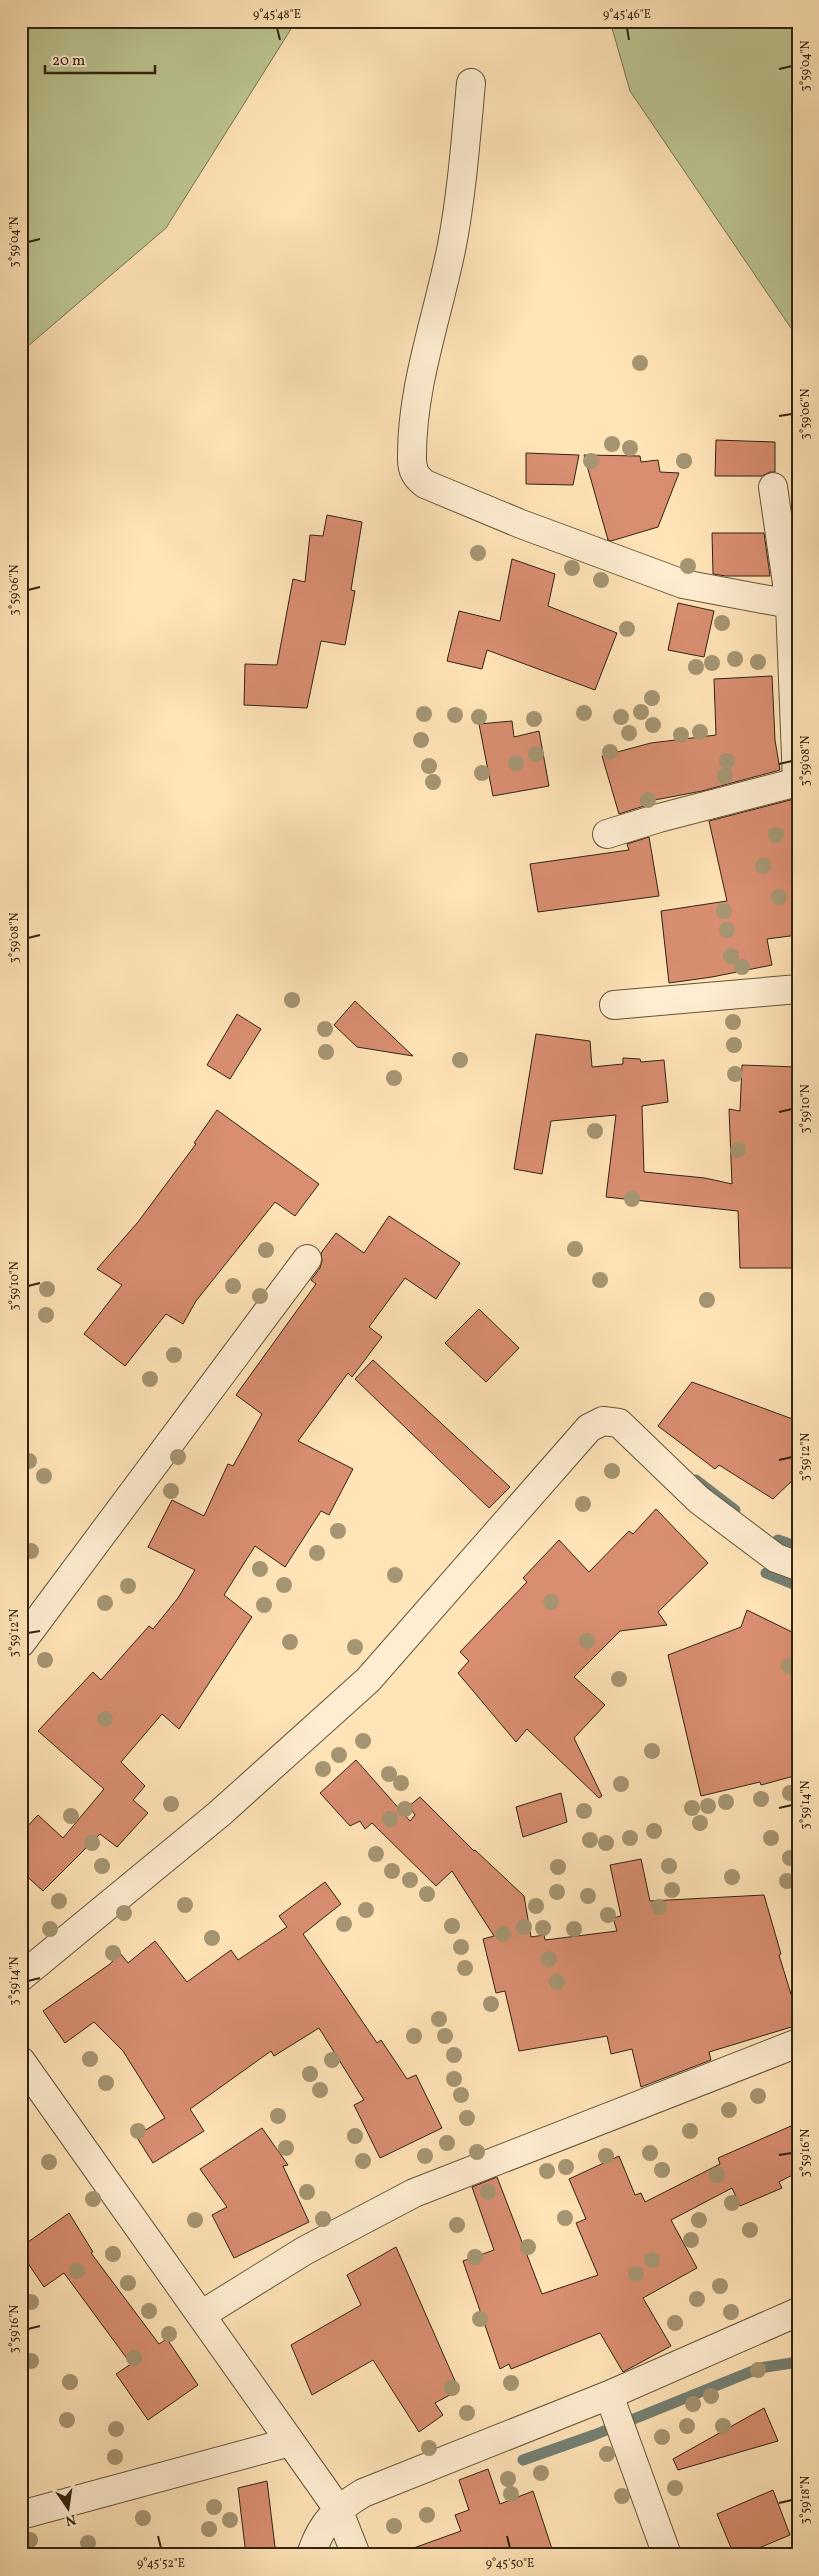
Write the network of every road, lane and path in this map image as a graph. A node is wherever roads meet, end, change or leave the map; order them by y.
1 (471, 83) dead end
2 (773, 487) dead end
3 (790, 604) junction
4 (797, 782) edge
5 (607, 834) dead end
6 (798, 990) edge
7 (614, 1005) dead end
8 (307, 1258) dead end
9 (798, 1566) edge
10 (21, 1643) edge
11 (21, 1977) edge
12 (798, 2043) edge
13 (21, 2061) edge
14 (798, 2312) edge
15 (201, 2315) junction
16 (609, 2395) junction
17 (290, 2442) junction
18 (338, 2508) junction
19 (21, 2515) edge
20 (311, 2555) edge
21 (356, 2555) edge
22 (667, 2555) edge

1 - 3 street
2 - 3 street
3 - 4 street
4 - 5 street
6 - 7 street
8 - 10 street
9 - 11 street
12 - 15 street
13 - 15 street
14 - 16 street
15 - 17 street
16 - 18 street
16 - 22 street
17 - 18 street
17 - 19 street
18 - 20 street
18 - 21 street

